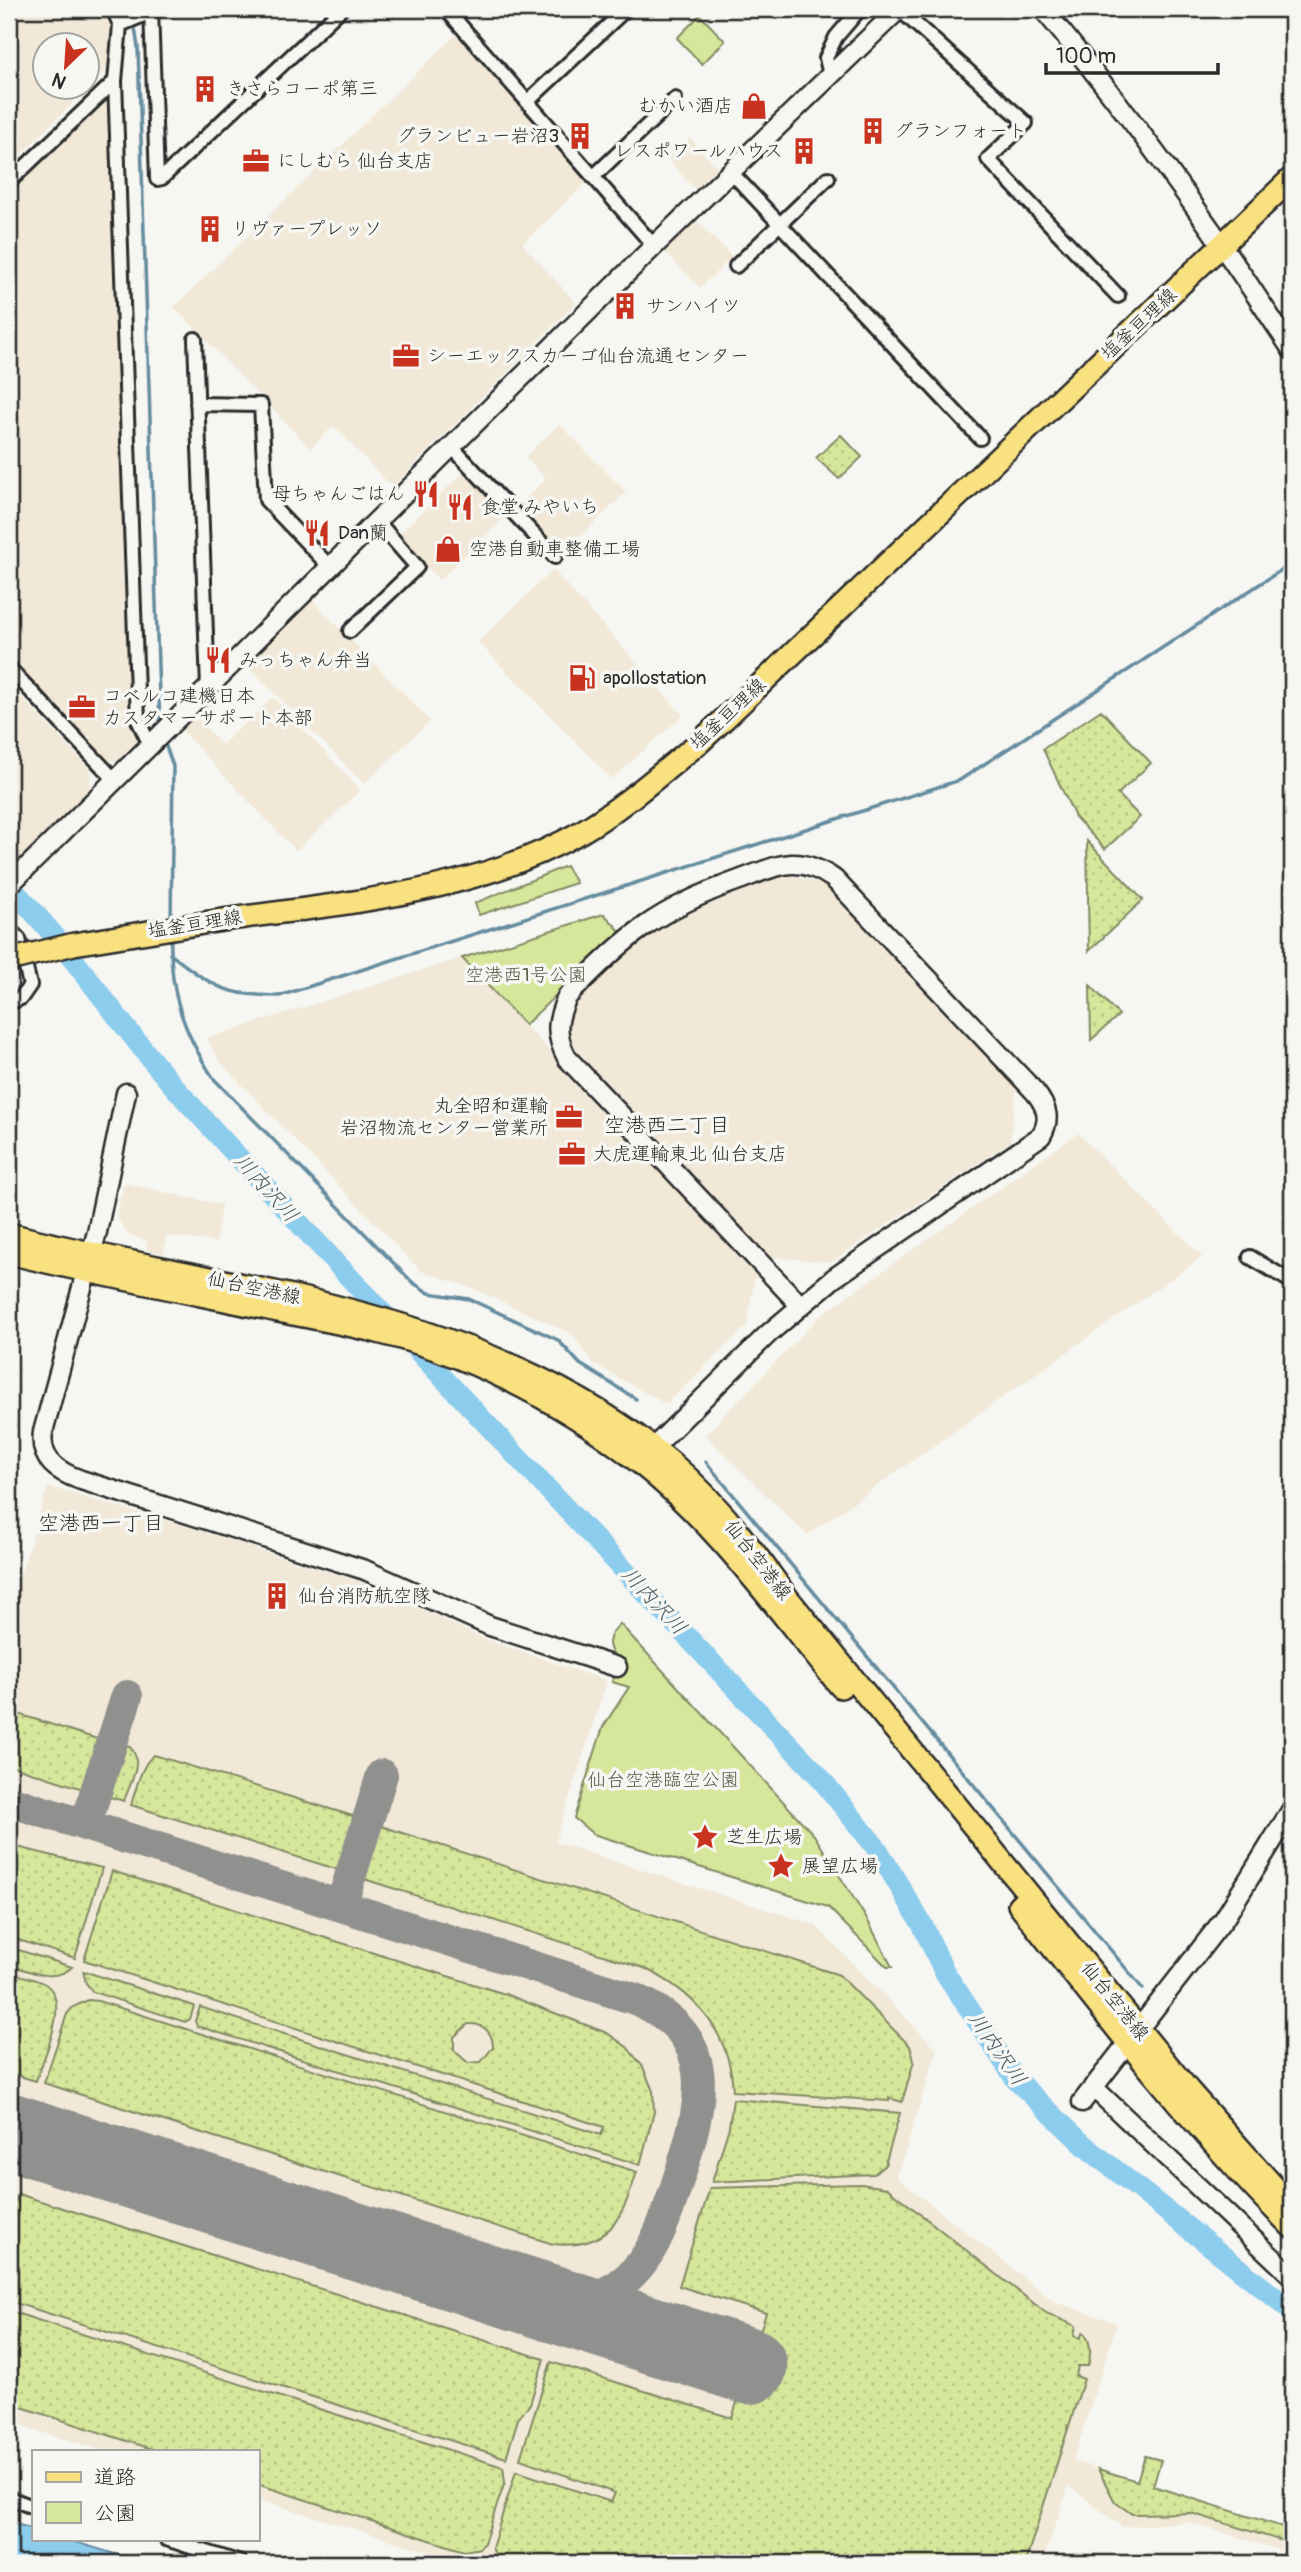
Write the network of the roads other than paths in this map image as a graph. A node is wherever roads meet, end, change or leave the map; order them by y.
1 (113, 9) edge
2 (341, 9) edge
3 (446, 9) edge
4 (626, 9) edge
5 (860, 9) edge
6 (899, 9) edge
7 (1043, 9) edge
8 (152, 10) edge
9 (120, 25) junction
10 (830, 75) junction
11 (115, 81) junction
12 (676, 99) dead end
13 (527, 102) junction
14 (730, 171) junction
15 (593, 177) junction
16 (828, 178) dead end
17 (1292, 178) edge
18 (9, 182) edge
19 (780, 224) junction
20 (1222, 244) junction
21 (653, 246) junction
22 (736, 266) dead end
23 (1118, 296) dead end
24 (195, 339) dead end
25 (1292, 350) edge
26 (197, 404) junction
27 (980, 438) dead end
28 (452, 447) junction
29 (377, 521) junction
30 (555, 557) dead end
31 (330, 566) junction
32 (351, 631) dead end
33 (9, 668) edge
34 (208, 688) junction
35 (151, 744) junction
36 (115, 779) junction
37 (13, 881) edge
38 (9, 929) edge
39 (9, 960) edge
40 (9, 1003) edge
41 (126, 1093) dead end
42 (9, 1234) edge
43 (9, 1253) edge
44 (1250, 1257) dead end
45 (89, 1262) junction
46 (1292, 1282) edge
47 (801, 1306) junction
48 (647, 1455) junction
49 (617, 1667) dead end
50 (1292, 1809) edge
51 (1132, 2035) junction
52 (1093, 2087) junction
53 (1082, 2102) dead end
54 (1292, 2207) edge
55 (1292, 2227) edge
56 (1292, 2276) edge
57 (9, 2498) edge
58 (32, 2507) edge
59 (169, 2540) edge
60 (241, 2563) edge

1 - 9 street
2 - 8 street
3 - 13 street
4 - 13 street
5 - 10 street
6 - 10 street
6 - 23 street
7 - 20 street
8 - 9 street
9 - 11 street
10 - 14 street
11 - 18 street
11 - 35 street
12 - 15 street
13 - 15 street
14 - 19 street
14 - 21 street
15 - 21 street
16 - 19 street
17 - 20 main road, 塩釜亘理線
19 - 22 street
19 - 27 street
20 - 25 street
20 - 39 main road, 塩釜亘理線, bridge
21 - 28 street
24 - 26 street
26 - 31 street
26 - 34 street
28 - 29 street
28 - 30 street
29 - 31 street
29 - 32 street
31 - 34 street
33 - 36 street
34 - 35 street
35 - 36 street
36 - 37 street
38 - 40 street
41 - 45 street
42 - 45 main road, 仙台空港線
43 - 45 main road, 仙台空港線
44 - 46 street
45 - 48 main road, 仙台空港線
45 - 48 main road, 仙台空港線
45 - 49 street
47 - 47 street
47 - 48 street
48 - 51 main road, 仙台空港線
50 - 51 street
51 - 52 street
51 - 54 main road, 仙台空港線
51 - 55 main road, 仙台空港線
52 - 53 street
52 - 56 street
57 - 58 street
59 - 60 street

